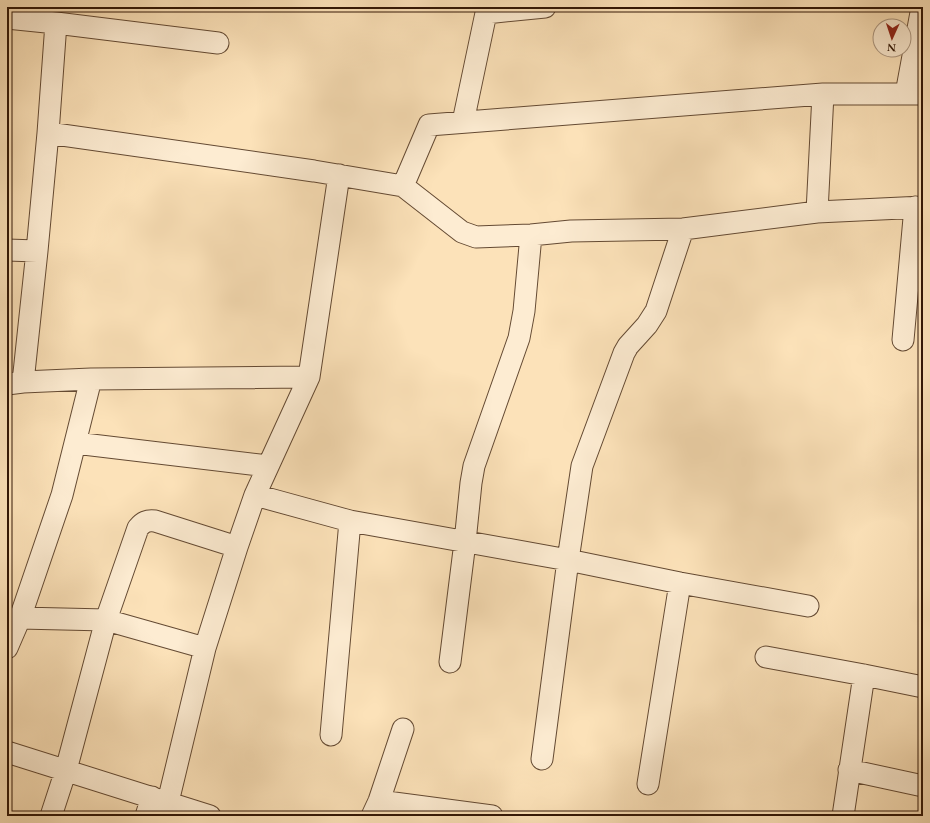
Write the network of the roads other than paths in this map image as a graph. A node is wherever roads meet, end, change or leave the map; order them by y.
1 (545, 7) edge
2 (922, 7) edge
3 (486, 10) edge
4 (7, 18) edge
5 (56, 23) junction
6 (218, 43) dead end
7 (822, 94) junction
8 (914, 94) edge
9 (463, 122) junction
10 (48, 133) junction
11 (338, 175) junction
12 (403, 186) junction
13 (919, 207) edge
14 (817, 212) junction
15 (683, 229) junction
16 (531, 235) junction
17 (7, 250) edge
18 (38, 251) junction
19 (904, 340) dead end
20 (310, 377) junction
21 (91, 379) junction
22 (15, 383) edge
23 (75, 443) junction
24 (268, 466) junction
25 (255, 495) junction
26 (350, 521) junction
27 (465, 542) junction
28 (237, 547) junction
29 (568, 560) junction
30 (680, 582) junction
31 (808, 606) dead end
32 (14, 618) edge
33 (106, 620) junction
34 (7, 648) edge
35 (205, 648) junction
36 (766, 657) dead end
37 (450, 662) dead end
38 (864, 675) junction
39 (923, 688) edge
40 (403, 729) dead end
41 (331, 735) dead end
42 (7, 752) edge
43 (542, 759) dead end
44 (66, 770) junction
45 (850, 770) junction
46 (648, 784) dead end
47 (923, 786) edge
48 (156, 805) edge
49 (375, 808) edge
50 (51, 816) edge
51 (210, 816) edge
52 (492, 816) edge
53 (843, 816) edge

1 - 3 street
2 - 8 street
3 - 9 street
4 - 5 street
5 - 6 street
5 - 10 street
7 - 8 street
7 - 9 street
7 - 14 street
9 - 12 street
10 - 11 street
10 - 18 street
11 - 12 street
11 - 20 street
12 - 16 street
13 - 14 street
13 - 19 street
14 - 15 street
15 - 16 street
15 - 29 street
16 - 27 street
17 - 18 street
18 - 22 street
20 - 21 street
20 - 24 street
21 - 22 street
21 - 23 street
23 - 24 street
23 - 32 street
24 - 25 street
25 - 26 street
25 - 28 street
26 - 27 street
26 - 41 street
27 - 29 street
27 - 37 street
28 - 33 street
28 - 35 street
29 - 30 street
29 - 43 street
30 - 31 street
30 - 46 street
32 - 33 street
32 - 34 street
33 - 35 street
33 - 44 street
35 - 48 street
36 - 38 street
38 - 39 street
38 - 45 street
40 - 49 street
42 - 44 street
44 - 48 street
44 - 50 street
45 - 47 street
45 - 53 street
48 - 51 street
49 - 52 street

